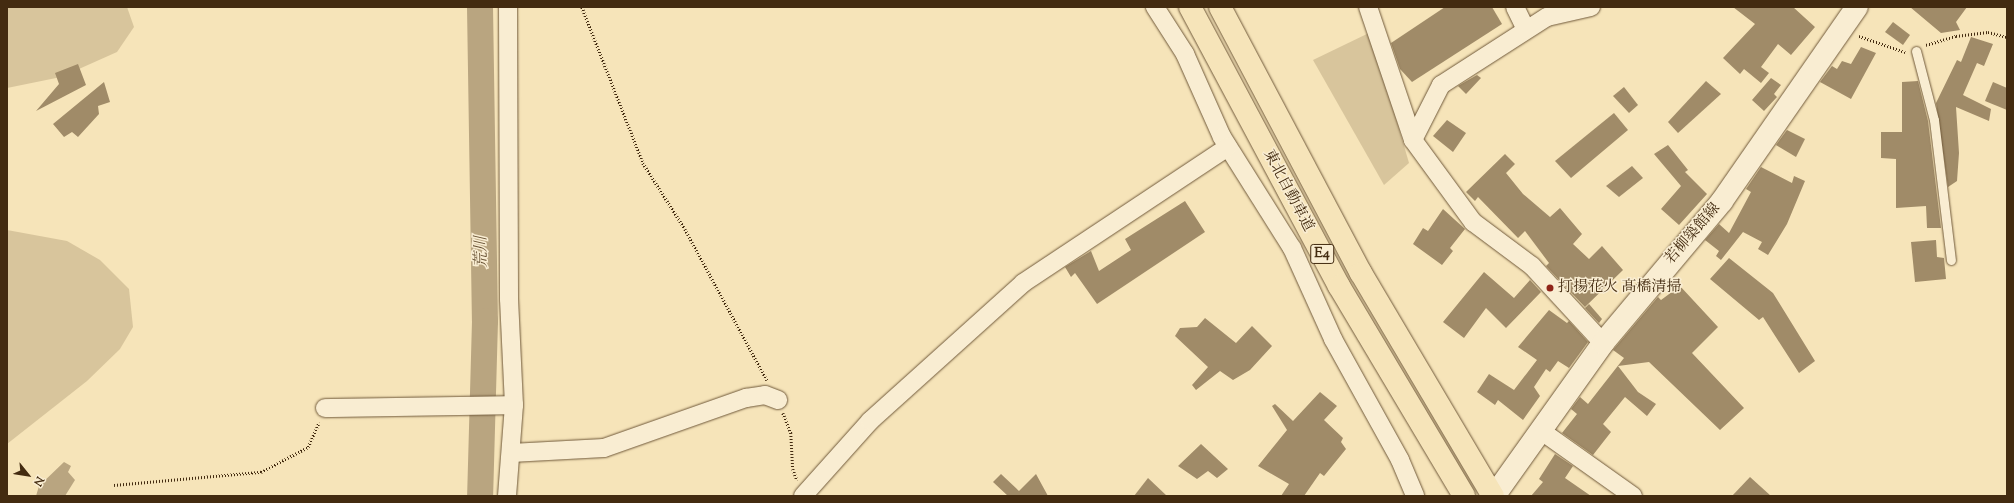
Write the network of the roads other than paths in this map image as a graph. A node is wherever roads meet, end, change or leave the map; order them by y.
1 (508, 7) edge
2 (1155, 7) edge
3 (1190, 7) edge
4 (1220, 7) edge
5 (1368, 7) edge
6 (1515, 7) edge
7 (1591, 7) edge
8 (1857, 7) edge
9 (1526, 30) junction
10 (1916, 51) road end
11 (1413, 140) junction
12 (1228, 147) junction
13 (1952, 260) dead end
14 (1603, 343) junction
15 (778, 400) road end
16 (508, 406) junction
17 (325, 408) road end
18 (1540, 430) junction
19 (511, 452) junction
20 (507, 496) edge
21 (803, 496) edge
22 (1415, 496) edge
23 (1464, 496) edge
24 (1494, 496) edge
25 (1632, 496) edge

1 - 16 street
2 - 12 street
3 - 23 highway, 東北自動車道 / E4
4 - 24 highway, 東北自動車道 / E4
5 - 11 street
6 - 9 street
7 - 9 street
8 - 14 main road, 若柳築館線
9 - 11 street
10 - 13 lane
11 - 14 street
12 - 21 street
12 - 22 street
14 - 18 main road, 若柳築館線
15 - 19 street
16 - 17 street
16 - 19 street
18 - 24 main road, 若柳築館線
18 - 25 street
19 - 20 street

